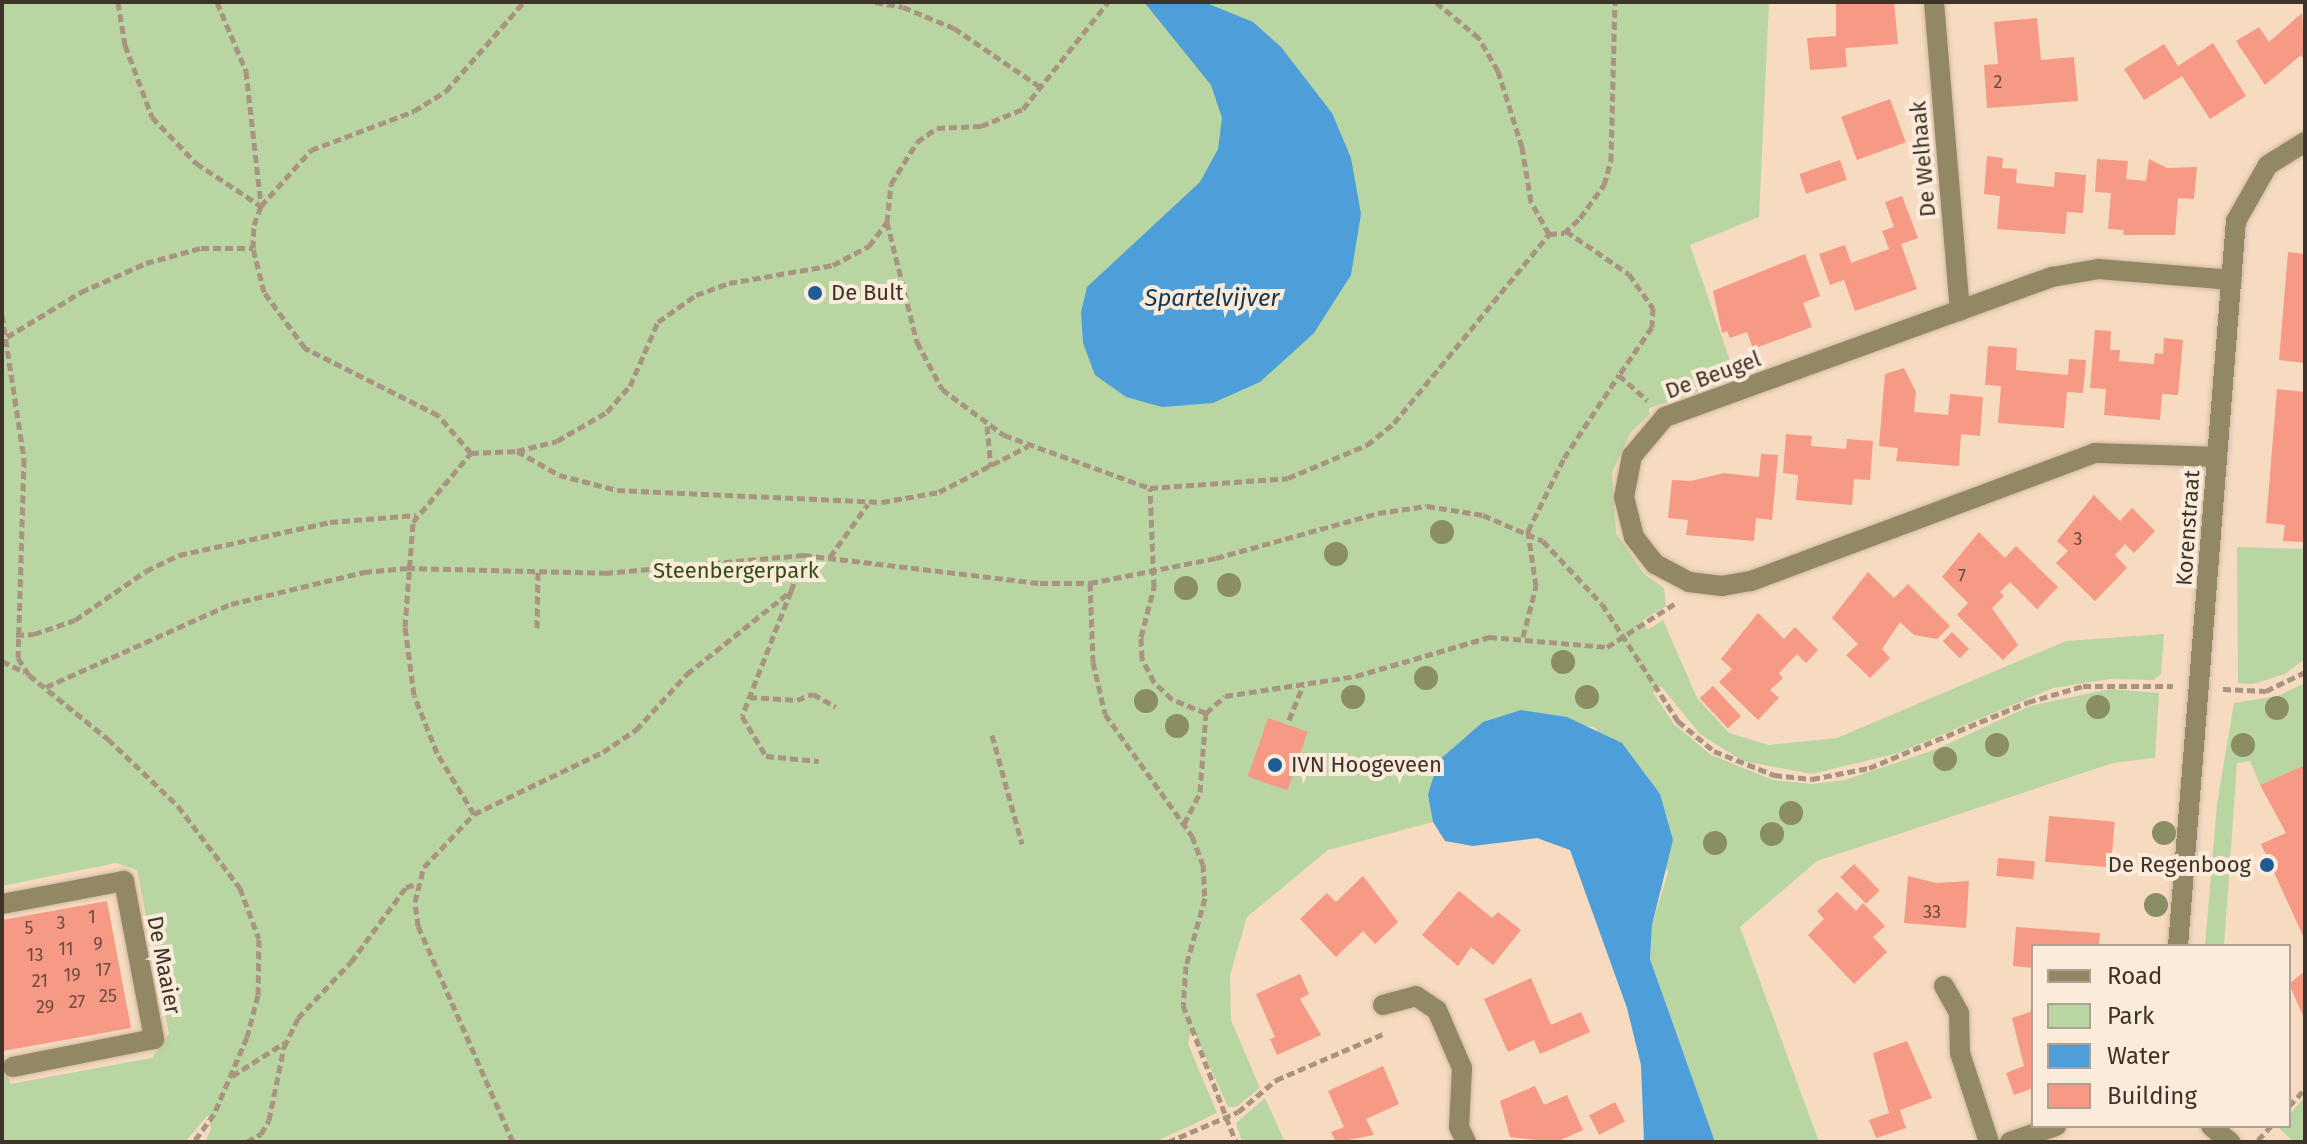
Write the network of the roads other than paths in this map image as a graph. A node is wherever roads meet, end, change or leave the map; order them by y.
1 (1934, 2) edge
2 (2305, 142) edge
3 (2232, 280) junction
4 (1960, 311) junction
5 (2217, 457) junction
6 (2, 904) edge
7 (2178, 944) edge
8 (1944, 986) dead end
9 (1383, 1005) dead end
10 (13, 1067) dead end
11 (2050, 1128) edge
12 (2213, 1128) edge
13 (1466, 1142) edge
14 (1989, 1142) edge
15 (2010, 1142) edge
16 (2230, 1142) edge

1 - 4 street, De Welhaak
2 - 3 street, Korenstraat
3 - 4 street, De Beugel
3 - 5 street, Korenstraat
4 - 5 street, De Beugel
5 - 7 street, Korenstraat
6 - 10 street, De Maaier
8 - 14 street
9 - 13 street
11 - 15 street
12 - 16 street

